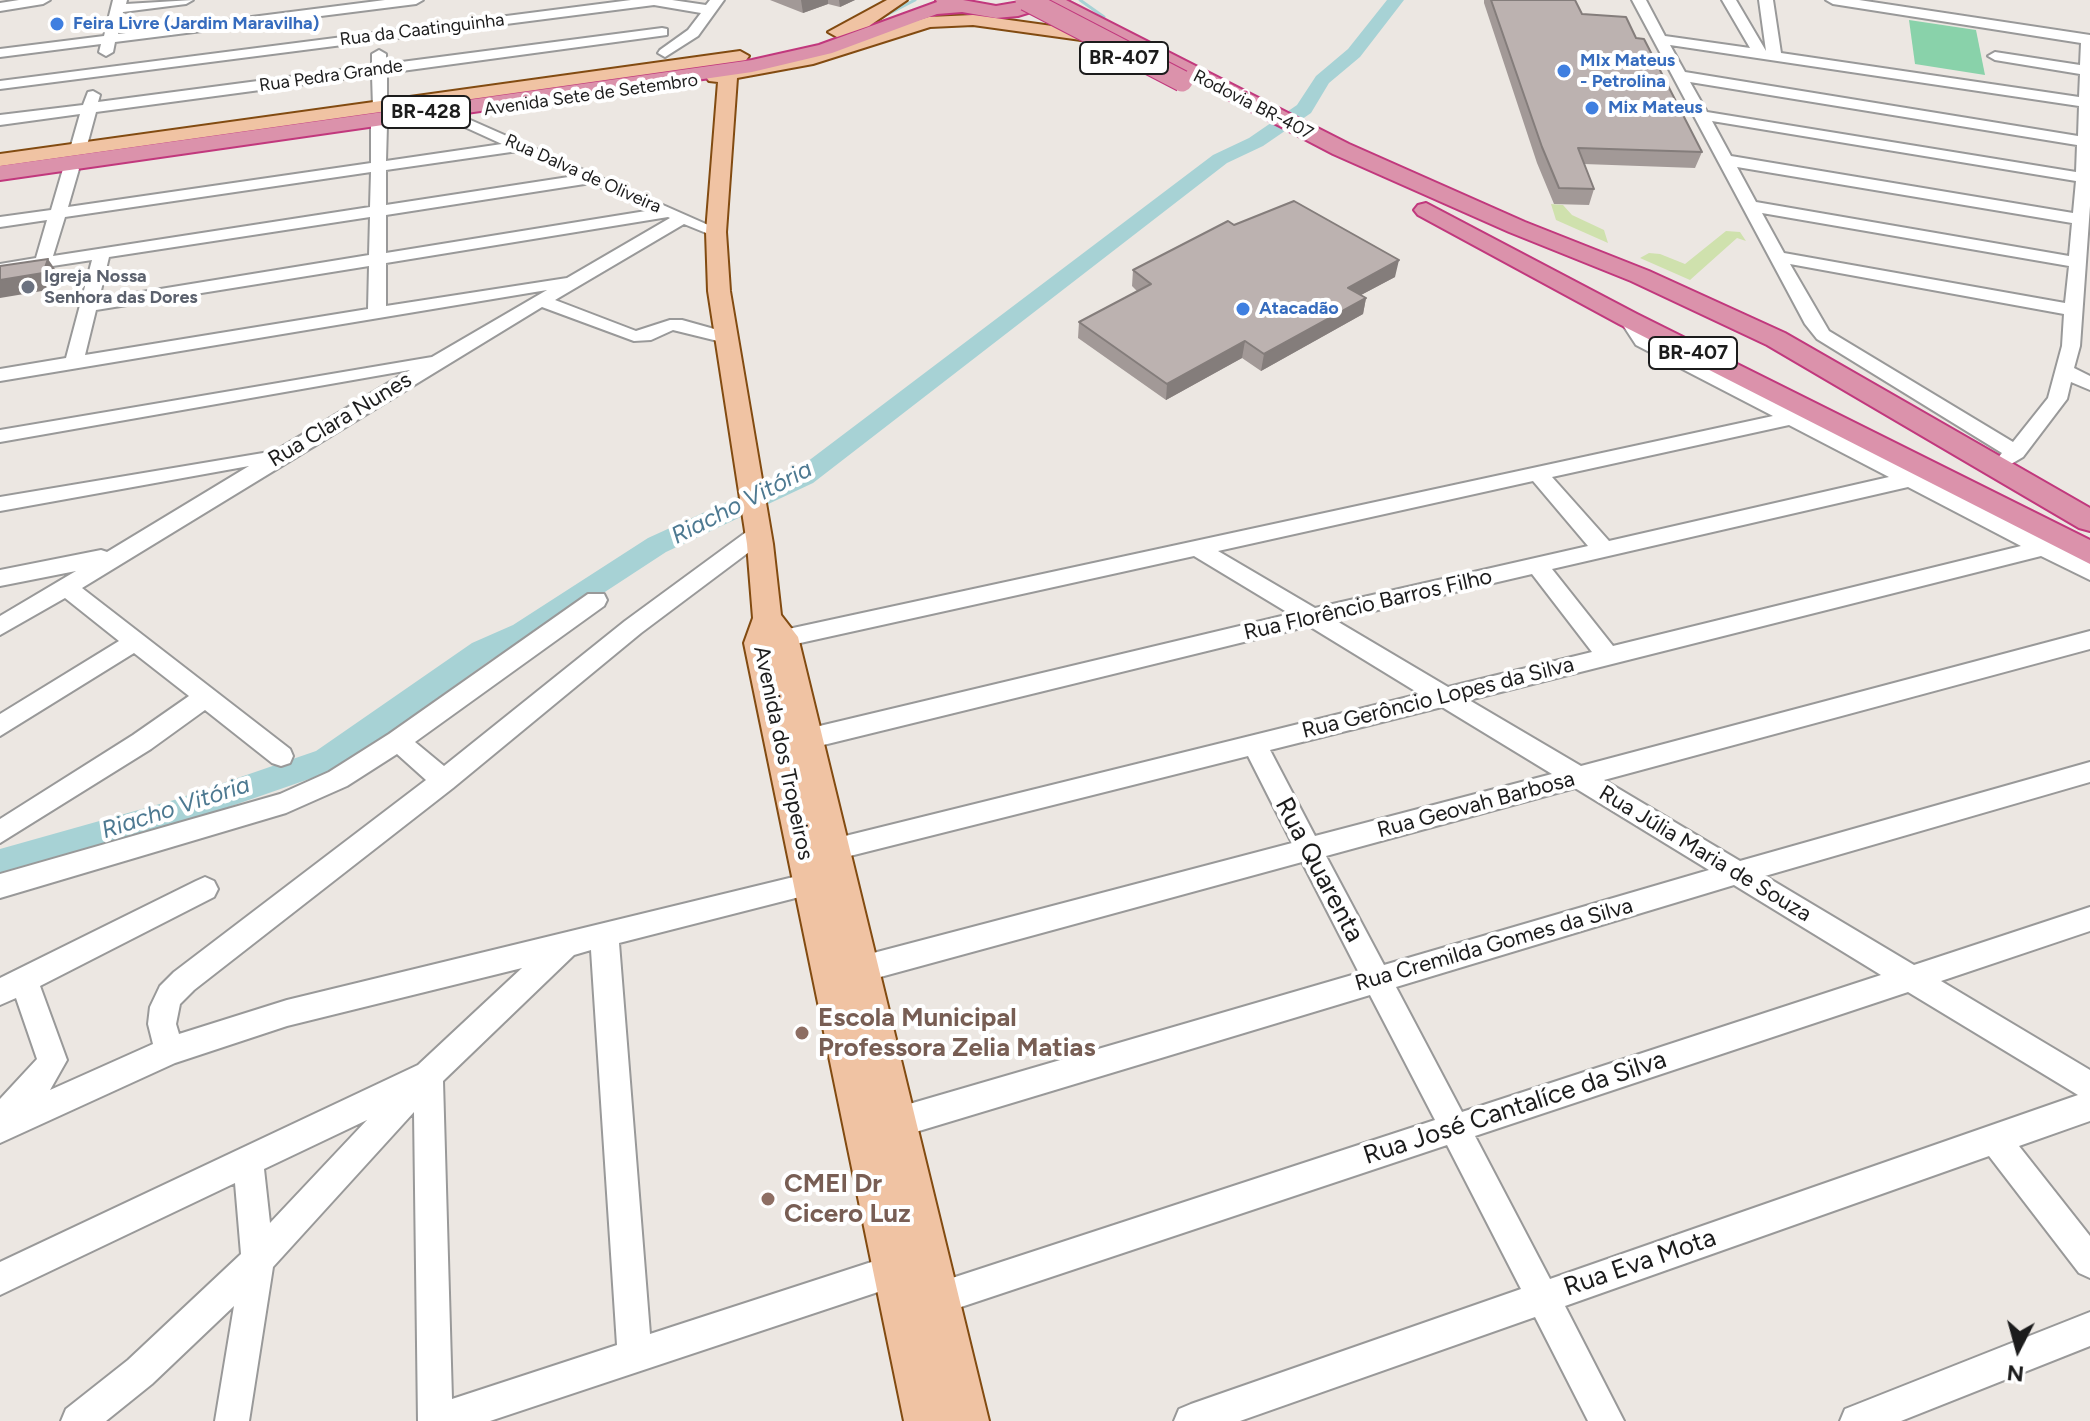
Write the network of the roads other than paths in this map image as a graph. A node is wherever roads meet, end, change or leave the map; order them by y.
1 (43, 0) edge
2 (186, 0) edge
3 (416, 0) edge
4 (654, 0) edge
5 (899, 0) edge
6 (939, 0) edge
7 (1051, 0) edge
8 (1061, 0) edge
9 (1097, 0) edge
10 (1639, 0) edge
11 (1729, 0) edge
12 (1766, 0) edge
13 (1833, 0) edge
14 (379, 2) edge
15 (953, 3) edge
16 (119, 5) edge
17 (713, 5) edge
18 (1022, 5) edge
19 (0, 7) edge
20 (1984, 21) junction
21 (662, 32) junction
22 (380, 35) junction
23 (1081, 35) junction
24 (110, 39) junction
25 (1660, 39) junction
26 (2089, 40) edge
27 (1149, 44) junction
28 (0, 53) edge
29 (1767, 54) junction
30 (1995, 56) junction
31 (794, 60) junction
32 (664, 65) junction
33 (379, 69) junction
34 (2089, 70) edge
35 (100, 72) junction
36 (621, 73) joint
37 (728, 75) junction
38 (1681, 76) junction
39 (0, 85) edge
40 (1998, 91) junction
41 (2088, 103) edge
42 (1238, 104) junction
43 (497, 105) junction
44 (88, 108) junction
45 (450, 115) junction
46 (1700, 115) junction
47 (379, 116) junction
48 (0, 120) edge
49 (2087, 137) edge
50 (1314, 141) junction
51 (518, 146) junction
52 (78, 149) junction
53 (0, 160) edge
54 (1725, 160) junction
55 (378, 166) junction
56 (71, 169) junction
57 (0, 170) edge
58 (2086, 174) edge
59 (592, 178) junction
60 (0, 179) edge
61 (1751, 206) junction
62 (377, 211) junction
63 (59, 213) junction
64 (675, 215) junction
65 (2084, 216) edge
66 (0, 222) edge
67 (716, 232) junction
68 (102, 253) junction
69 (2081, 256) edge
70 (1778, 257) junction
71 (377, 258) junction
72 (43, 262) junction
73 (0, 269) edge
74 (576, 280) junction
75 (540, 300) junction
76 (2079, 302) edge
77 (89, 306) junction
78 (377, 311) junction
79 (1628, 319) junction
80 (726, 338) junction
81 (1776, 339) junction
82 (2071, 346) junction
83 (2090, 351) edge
84 (1704, 358) junction
85 (441, 359) junction
86 (74, 363) junction
87 (2065, 371) junction
88 (3, 374) edge
89 (2090, 384) edge
90 (0, 397) edge
91 (1793, 418) junction
92 (0, 436) edge
93 (285, 454) junction
94 (2006, 459) junction
95 (1537, 473) junction
96 (1919, 476) junction
97 (0, 504) edge
98 (2090, 521) edge
99 (756, 527) junction
100 (1196, 547) junction
101 (2043, 548) junction
102 (1604, 550) junction
103 (2090, 553) edge
104 (119, 555) junction
105 (1537, 565) junction
106 (2090, 572) edge
107 (0, 578) edge
108 (66, 587) junction
109 (596, 600) dead end
110 (1313, 617) junction
111 (0, 627) edge
112 (769, 633) junction
113 (2090, 640) edge
114 (133, 643) junction
115 (1608, 656) junction
116 (1443, 696) junction
117 (204, 698) junction
118 (0, 726) edge
119 (807, 739) junction
120 (398, 741) junction
121 (1254, 744) junction
122 (281, 756) dead end
123 (2090, 772) edge
124 (1579, 778) junction
125 (444, 781) junction
126 (0, 832) edge
127 (834, 849) junction
128 (1308, 850) junction
129 (1737, 874) junction
130 (810, 884) junction
131 (0, 886) edge
132 (205, 889) dead end
133 (2090, 919) edge
134 (604, 933) junction
135 (566, 943) junction
136 (862, 969) junction
137 (1910, 978) junction
138 (1376, 979) junction
139 (12, 986) edge
140 (170, 1051) junction
141 (428, 1075) junction
142 (2090, 1086) edge
143 (2090, 1106) edge
144 (0, 1120) edge
145 (899, 1122) junction
146 (0, 1128) edge
147 (1452, 1128) junction
148 (1996, 1141) junction
149 (248, 1161) junction
150 (258, 1260) junction
151 (2090, 1262) edge
152 (893, 1271) junction
153 (0, 1279) edge
154 (1542, 1297) junction
155 (940, 1298) junction
156 (2090, 1329) edge
157 (635, 1356) junction
158 (78, 1421) edge
159 (232, 1421) edge
160 (436, 1421) edge
161 (926, 1421) edge
162 (967, 1421) edge
163 (1191, 1421) edge
164 (1607, 1421) edge
165 (1857, 1421) edge

1 - 19 street
2 - 16 street
3 - 14 street
4 - 17 street, Rua da Caatinguinha
4 - 21 street
4 - 22 street, Rua da Caatinguinha
5 - 32 main road, Avenida Sete de Setembro
6 - 32 highway, Avenida Sete de Setembro / BR-428
7 - 18 highway
7 - 42 highway, Rodovia BR-407 / BR-407
8 - 27 highway, BR-407
9 - 27 highway
10 - 25 street
11 - 29 street
12 - 29 street
13 - 20 street
14 - 22 street
14 - 24 street
15 - 18 highway, Avenida Sete de Setembro
15 - 31 highway, Avenida Sete de Setembro / BR-428
16 - 24 street
17 - 32 street
18 - 23 highway, BR-407
18 - 42 highway, Rodovia BR-407 / BR-407, bridge
20 - 26 street
20 - 30 street
21 - 32 street
21 - 33 street, Rua Pedra Grande
22 - 33 street
22 - 35 street, Rua da Caatinguinha
23 - 31 main road, Avenida Sete de Setembro
23 - 42 highway, BR-407
24 - 28 street
24 - 35 street
25 - 29 street
25 - 38 street
26 - 34 street
27 - 42 highway, BR-407
29 - 40 street
30 - 34 street
30 - 40 street
31 - 37 main road, Avenida Sete de Setembro
31 - 43 highway, Avenida Sete de Setembro / BR-428
32 - 36 highway
32 - 57 highway, Avenida Sete de Setembro / BR-428
33 - 44 street, Rua Pedra Grande
33 - 47 street
34 - 41 street
35 - 39 street, Rua da Caatinguinha
35 - 44 street
36 - 47 main road, Avenida Sete de Setembro
37 - 43 main road, Avenida Sete de Setembro
37 - 67 main road
38 - 46 street
38 - 49 street
40 - 41 street
41 - 49 street
42 - 50 highway, Rodovia BR-407 / BR-407
43 - 45 main road, Avenida Sete de Setembro
43 - 57 highway, Avenida Sete de Setembro / BR-428
44 - 48 street, Rua Pedra Grande
44 - 52 street
45 - 47 main road, Avenida Sete de Setembro
45 - 51 street, Rua Dalva de Oliveira
46 - 54 street
46 - 58 street
47 - 52 main road, Avenida Sete de Setembro
47 - 55 street
47 - 56 main road, Avenida Sete de Setembro
49 - 58 street
50 - 79 highway, BR-407
50 - 81 highway, BR-407
51 - 55 street
51 - 59 street, Rua Dalva de Oliveira
52 - 53 main road, Avenida Sete de Setembro
54 - 61 street
54 - 65 street
55 - 62 street
55 - 63 street
56 - 60 main road, Avenida Sete de Setembro
56 - 63 street
58 - 65 street
59 - 62 street
59 - 64 street, Rua Dalva de Oliveira
61 - 69 street
61 - 70 street
62 - 68 street
62 - 71 street
63 - 66 street
63 - 72 street
64 - 67 street, Rua Dalva de Oliveira
64 - 71 street
64 - 74 street, Rua Clara Nunes
65 - 69 street
67 - 80 main road
68 - 72 street
68 - 77 street
69 - 76 street
70 - 76 street
70 - 94 street
71 - 77 street
71 - 78 street
72 - 73 street
74 - 75 street, Rua Clara Nunes
74 - 78 street
75 - 80 street
75 - 85 street, Rua Clara Nunes
76 - 82 street
77 - 86 street
78 - 86 street
79 - 84 highway, BR-407
79 - 91 street
80 - 99 main road
81 - 84 highway
81 - 94 highway, BR-407
82 - 83 street
82 - 87 street
84 - 96 highway, BR-407
85 - 92 street
85 - 93 street, Rua Clara Nunes
86 - 88 street
87 - 89 street
87 - 94 street
88 - 90 street
91 - 95 street
91 - 96 street
93 - 97 street
93 - 104 street, Rua Clara Nunes
94 - 98 highway, BR-407
95 - 100 street
95 - 102 street
96 - 101 street
96 - 102 street, Rua Florêncio Barros Filho
96 - 103 highway, BR-407
99 - 112 main road
99 - 125 street
100 - 110 street, Rua Júlia Maria de Souza
100 - 112 street
101 - 106 street
101 - 115 street, Rua Gerôncio Lopes da Silva
102 - 105 street, Rua Florêncio Barros Filho
104 - 107 street
104 - 108 street, Rua Clara Nunes
105 - 110 street, Rua Florêncio Barros Filho
105 - 115 street
108 - 111 street, Rua Clara Nunes
108 - 114 street
109 - 120 street
110 - 116 street, Rua Júlia Maria de Souza
110 - 119 street, Rua Florêncio Barros Filho
112 - 119 main road, Avenida dos Tropeiros
112 - 130 main road, Avenida dos Tropeiros
113 - 124 street, Rua Geovah Barbosa
114 - 117 street
114 - 118 street
115 - 116 street, Rua Gerôncio Lopes da Silva
116 - 121 street, Rua Gerôncio Lopes da Silva
116 - 124 street, Rua Júlia Maria de Souza
117 - 122 street
117 - 126 street
119 - 127 main road, Avenida dos Tropeiros
120 - 125 street
120 - 131 street
121 - 127 street, Rua Gerôncio Lopes da Silva
121 - 128 street, Rua Quarenta
123 - 129 street, Rua Cremilda Gomes da Silva
124 - 128 street, Rua Geovah Barbosa
124 - 129 street, Rua Júlia Maria de Souza
125 - 140 street
127 - 136 main road, Avenida dos Tropeiros
128 - 136 street, Rua Geovah Barbosa
128 - 138 street, Rua Quarenta
129 - 137 street, Rua Júlia Maria de Souza
129 - 138 street, Rua Cremilda Gomes da Silva
130 - 134 street
130 - 152 main road, Avenida dos Tropeiros
132 - 139 street
133 - 137 street, Rua José Cantalíce da Silva
134 - 135 street
134 - 157 street
135 - 140 street
135 - 141 street
136 - 145 main road, Avenida dos Tropeiros
137 - 142 street, Rua Júlia Maria de Souza
137 - 147 street, Rua José Cantalíce da Silva
138 - 145 street, Rua Cremilda Gomes da Silva
138 - 147 street, Rua Quarenta
139 - 144 street
140 - 146 street
141 - 149 street
141 - 150 street
141 - 160 street
143 - 148 street, Rua Eva Mota
145 - 155 main road, Avenida dos Tropeiros
147 - 154 street, Rua Quarenta
147 - 155 street, Rua José Cantalíce da Silva
148 - 151 street
148 - 154 street, Rua Eva Mota
149 - 150 street
149 - 153 street
150 - 158 street
150 - 159 street
152 - 157 street
152 - 161 main road, Avenida dos Tropeiros
154 - 163 street, Rua Eva Mota
154 - 164 street, Rua Quarenta
155 - 162 main road, Avenida dos Tropeiros
156 - 165 street
157 - 160 street

